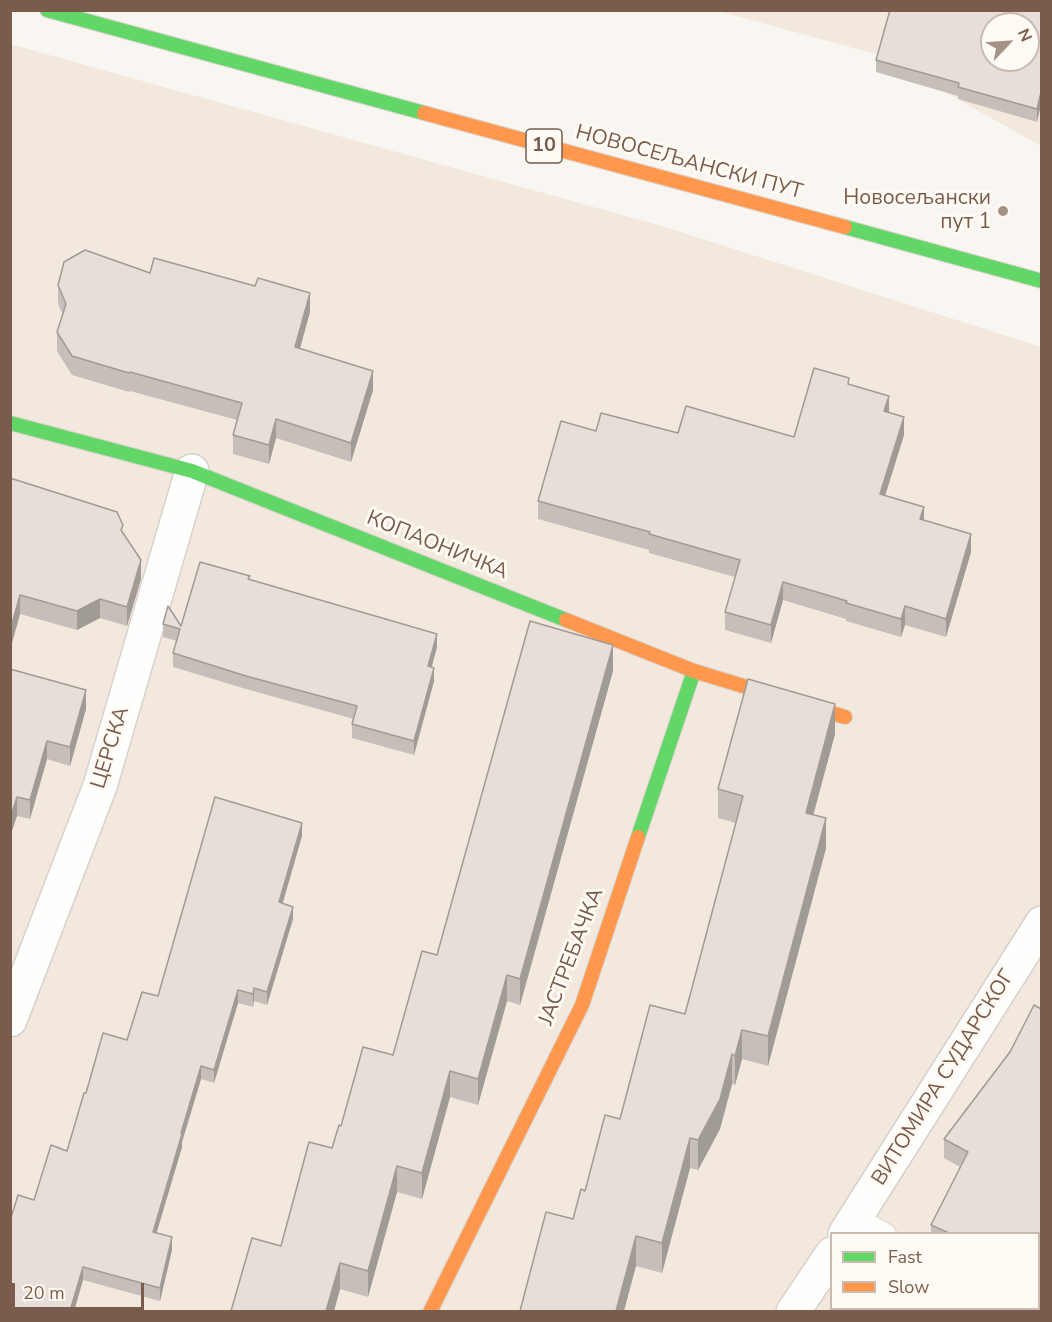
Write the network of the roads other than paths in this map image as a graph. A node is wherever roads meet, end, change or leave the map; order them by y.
1 (47, 10) edge
2 (1041, 281) edge
3 (10, 423) edge
4 (192, 471) junction
5 (694, 671) junction
6 (845, 717) dead end
7 (1041, 922) edge
8 (10, 1020) edge
9 (851, 1225) edge
10 (882, 1232) edge
11 (830, 1256) edge
12 (429, 1311) edge
13 (793, 1311) edge

1 - 2 street, НОВОСЕЉАНСКИ ПУТ / 10
3 - 4 street, КОПАОНИЧКА
4 - 5 street, КОПАОНИЧКА
4 - 8 street, ЦЕРСКА
5 - 6 street, КОПАОНИЧКА
5 - 12 street, ЈАСТРЕБАЧКА
7 - 9 street, ВИТОМИРА СУДАРСКОГ
9 - 10 lane
11 - 13 street

